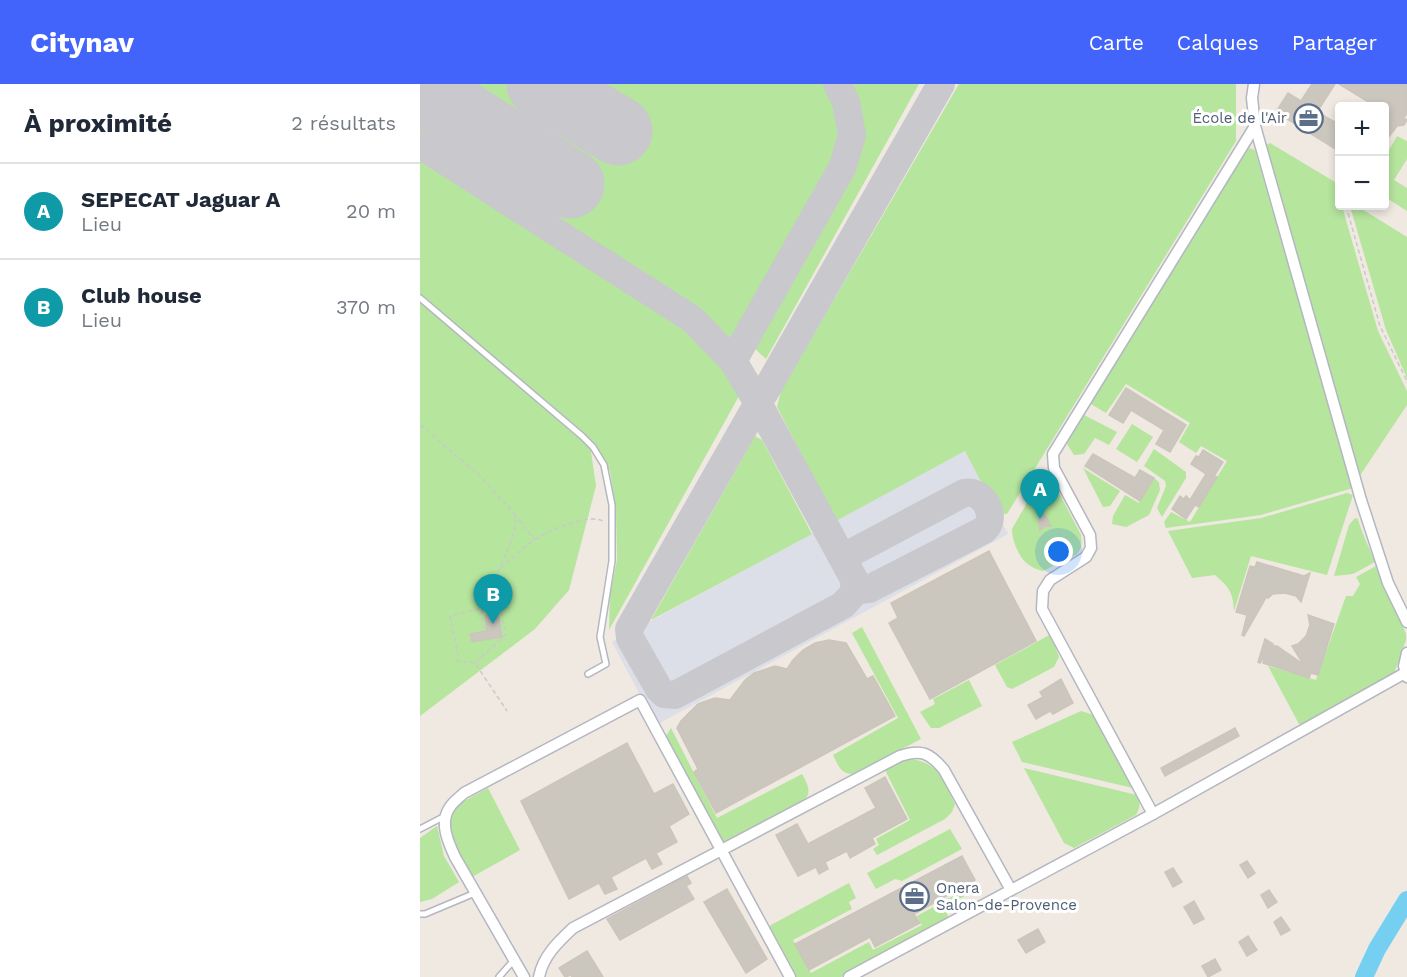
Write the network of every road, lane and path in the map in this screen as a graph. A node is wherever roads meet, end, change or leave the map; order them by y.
1 (1254, 84) edge
2 (1256, 126) junction
3 (1347, 210) edge
4 (420, 298) edge
5 (1407, 381) edge
6 (420, 425) edge
7 (514, 513) junction
8 (612, 534) junction
9 (535, 540) junction
10 (499, 569) junction
11 (483, 608) junction
12 (1407, 622) edge
13 (483, 629) dead end
14 (1407, 653) edge
15 (475, 663) junction
16 (588, 674) dead end
17 (1406, 675) edge
18 (507, 711) dead end
19 (1153, 814) junction
20 (447, 815) junction
21 (420, 829) edge
22 (720, 850) junction
23 (1011, 890) junction
24 (475, 893) junction
25 (420, 914) edge
26 (514, 960) junction
27 (499, 977) edge
28 (524, 977) edge
29 (539, 977) edge
30 (790, 977) edge
31 (849, 977) edge

1 - 2 street
2 - 12 street
2 - 19 street
3 - 5 path
4 - 8 lane
6 - 7 path
7 - 9 path
7 - 10 path
8 - 9 path
8 - 16 lane
9 - 10 path
10 - 11 path
11 - 13 path
11 - 15 path
11 - 15 path
14 - 17 street
15 - 18 path
17 - 19 street
19 - 23 street
20 - 21 lane
20 - 22 street
20 - 24 street
22 - 23 street
22 - 29 street
22 - 30 street
23 - 31 street
24 - 25 lane
24 - 26 street
26 - 27 lane
26 - 28 street

